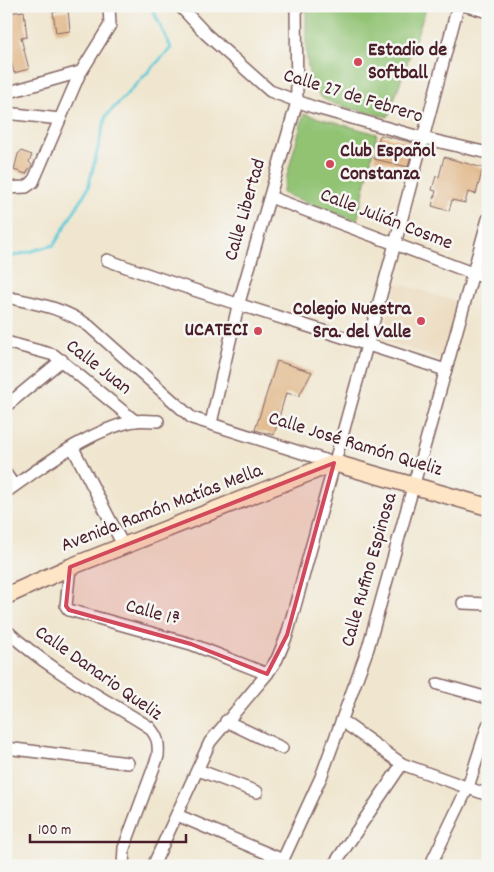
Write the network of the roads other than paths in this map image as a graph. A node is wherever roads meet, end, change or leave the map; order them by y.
1 (109, 6) edge
2 (180, 6) edge
3 (296, 6) edge
4 (458, 6) edge
5 (467, 6) edge
6 (488, 12) edge
7 (80, 72) junction
8 (6, 93) edge
9 (297, 102) junction
10 (6, 113) edge
11 (60, 119) junction
12 (423, 138) junction
13 (488, 153) edge
14 (6, 188) edge
15 (270, 197) junction
16 (488, 218) edge
17 (395, 244) junction
18 (107, 260) dead end
19 (472, 273) junction
20 (488, 279) edge
21 (6, 297) edge
22 (238, 306) junction
23 (6, 342) edge
24 (368, 344) junction
25 (62, 360) junction
26 (445, 370) junction
27 (6, 406) edge
28 (135, 421) junction
29 (158, 421) dead end
30 (211, 423) junction
31 (73, 448) junction
32 (334, 463) junction
33 (6, 474) edge
34 (414, 486) junction
35 (10, 489) edge
36 (488, 508) edge
37 (124, 547) junction
38 (70, 567) junction
39 (6, 596) edge
40 (463, 602) dead end
41 (488, 604) edge
42 (6, 630) edge
43 (267, 674) junction
44 (438, 684) dead end
45 (488, 698) edge
46 (226, 721) junction
47 (342, 721) junction
48 (488, 725) edge
49 (6, 748) edge
50 (282, 748) dead end
51 (128, 763) dead end
52 (402, 764) junction
53 (198, 770) junction
54 (468, 787) junction
55 (257, 792) dead end
56 (488, 795) edge
57 (177, 815) junction
58 (282, 863) edge
59 (123, 866) edge
60 (153, 866) edge
61 (333, 866) edge
62 (430, 866) edge

1 - 7 street
2 - 9 street, Calle 27 de Febrero
3 - 9 street, Calle Libertad
4 - 12 street
5 - 6 street
7 - 8 street
7 - 11 street
9 - 12 street, Calle 27 de Febrero
9 - 15 street, Calle Libertad
10 - 11 street
11 - 14 street
12 - 13 street, Calle 27 de Febrero
12 - 17 street
15 - 17 street, Calle Julián Cosme
15 - 22 street, Calle Libertad
16 - 19 street, Calle Rufino Espinosa
17 - 19 street, Calle Julián Cosme
17 - 24 street
18 - 22 street
19 - 20 street, Calle Julián Cosme
19 - 26 street, Calle Rufino Espinosa
21 - 30 street, Calle José Ramón Queliz
22 - 24 street
22 - 30 street, Calle Libertad
23 - 25 street, Calle Juan
24 - 26 street
24 - 32 street
25 - 27 street
25 - 28 street, Calle Juan
26 - 34 street, Calle Rufino Espinosa
28 - 29 street
28 - 31 street
30 - 32 street, Calle José Ramón Queliz
31 - 35 street
31 - 37 street
32 - 34 street, Calle José Ramón Queliz
32 - 37 street, Avenida Ramón Matías Mella
32 - 43 street
33 - 35 street
34 - 36 street, Calle José Ramón Queliz
34 - 47 street, Calle Rufino Espinosa
37 - 38 street, Avenida Ramón Matías Mella
38 - 39 street, Avenida Ramón Matías Mella
38 - 43 street, Calle 1ª
40 - 41 street
42 - 59 street, Calle Danario Queliz
43 - 46 street
44 - 45 street
46 - 50 street
46 - 53 street
47 - 52 street
47 - 58 street, Calle Rufino Espinosa
48 - 54 street
49 - 51 street
52 - 54 street
52 - 61 street
53 - 55 street
53 - 57 street
54 - 56 street
54 - 62 street
57 - 58 street
57 - 60 street

